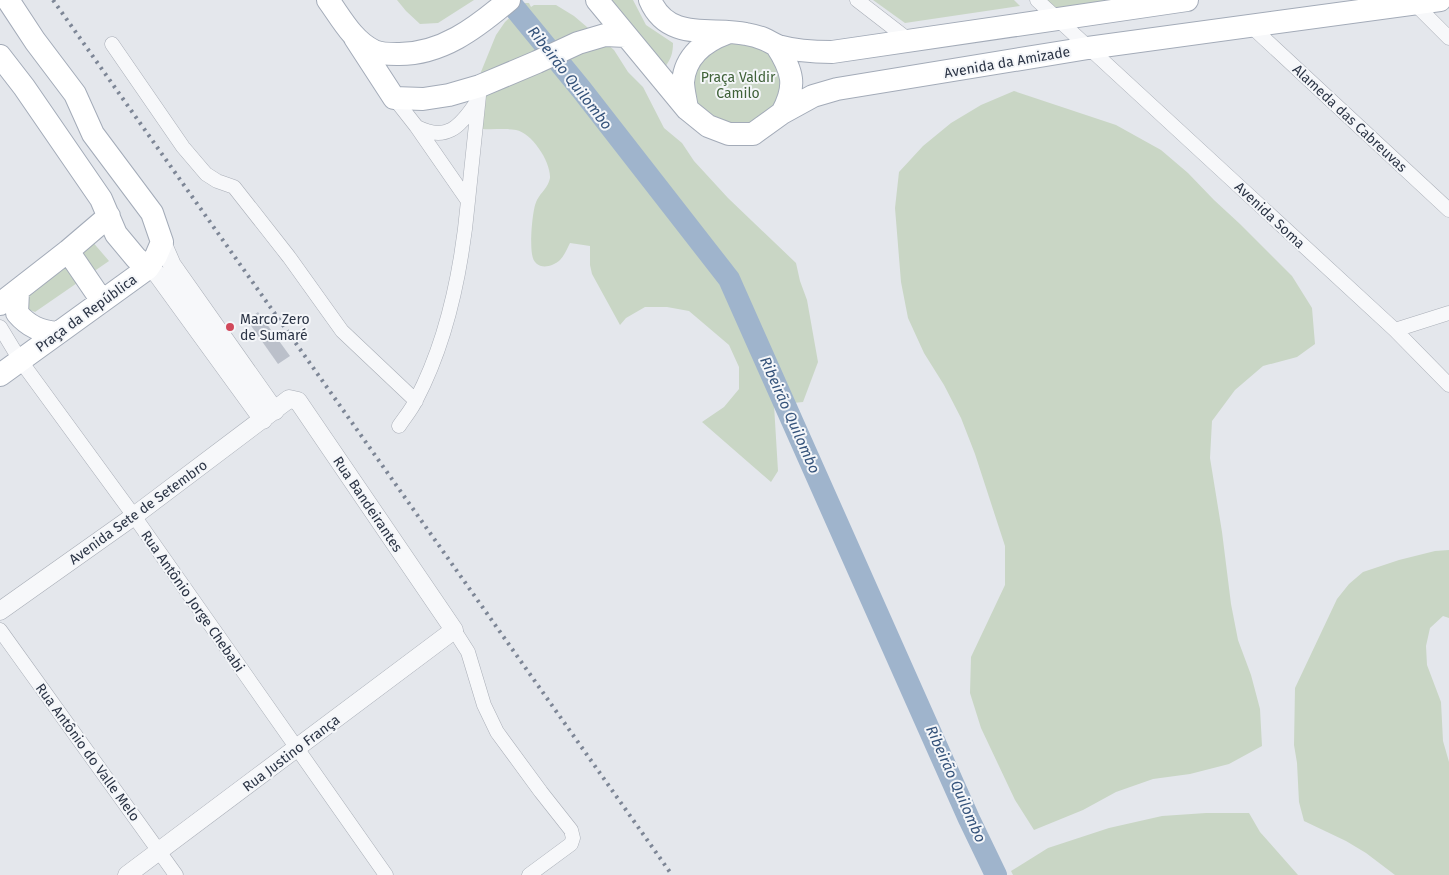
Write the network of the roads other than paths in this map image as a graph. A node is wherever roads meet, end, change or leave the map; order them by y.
1 (8, 0) edge
2 (328, 0) edge
3 (597, 0) edge
4 (650, 0) edge
5 (856, 0) edge
6 (1037, 0) edge
7 (1187, 0) edge
8 (1440, 0) edge
9 (504, 4) edge
10 (1415, 4) junction
11 (1059, 19) junction
12 (1437, 26) junction
13 (1252, 27) junction
14 (728, 33) junction
15 (626, 36) junction
16 (355, 38) junction
17 (1449, 38) edge
18 (35, 41) junction
19 (910, 41) junction
20 (112, 44) dead end
21 (776, 45) junction
22 (1088, 48) junction
23 (6, 63) edge
24 (478, 93) junction
25 (394, 98) junction
26 (688, 109) junction
27 (782, 114) junction
28 (416, 126) junction
29 (468, 201) junction
30 (1449, 210) edge
31 (109, 216) junction
32 (162, 242) junction
33 (68, 251) junction
34 (148, 268) junction
35 (9, 297) edge
36 (102, 300) junction
37 (1449, 313) edge
38 (0, 327) edge
39 (1394, 330) junction
40 (57, 333) junction
41 (20, 360) junction
42 (0, 375) edge
43 (1449, 385) edge
44 (416, 401) junction
45 (269, 415) junction
46 (399, 426) dead end
47 (134, 516) junction
48 (0, 611) edge
49 (0, 630) edge
50 (454, 630) junction
51 (298, 748) junction
52 (159, 851) junction
53 (127, 875) edge
54 (176, 875) edge
55 (386, 875) edge
56 (528, 875) edge

1 - 18 main road
2 - 16 main road
3 - 15 main road, Avenida da Amizade
4 - 14 main road
5 - 19 street
6 - 11 street, Avenida Soma
7 - 11 main road
8 - 10 main road, Avenida da Amizade
8 - 12 street
9 - 16 main road
10 - 12 street
10 - 13 main road, Avenida da Amizade
11 - 19 main road
11 - 22 street, Avenida Soma
12 - 17 street
13 - 22 main road, Avenida da Amizade
13 - 30 street, Alameda das Cabreuvas
14 - 21 main road
14 - 26 main road
15 - 24 main road
15 - 26 main road, Avenida da Amizade
16 - 25 main road
18 - 23 main road
18 - 32 main road
19 - 21 main road
20 - 44 street
21 - 27 main road
22 - 27 main road, Avenida da Amizade
22 - 39 street, Avenida Soma
23 - 31 main road
24 - 25 main road
24 - 28 street
24 - 29 street
25 - 28 street
26 - 27 main road, Avenida da Amizade
28 - 29 street
29 - 44 street
31 - 33 main road
31 - 34 main road
32 - 34 main road, Praça da República
32 - 45 street
33 - 35 main road
33 - 36 main road
34 - 36 main road, Praça da República
34 - 45 street
35 - 40 main road
36 - 40 main road, Praça da República
37 - 39 street
38 - 41 street, Rua Antônio Jorge Chebabi
39 - 43 street, Avenida Soma
40 - 41 main road, Praça da República
41 - 42 main road, Praça da República
41 - 47 street, Rua Antônio Jorge Chebabi
44 - 46 street
45 - 47 street, Avenida Sete de Setembro
45 - 50 street, Rua Bandeirantes
47 - 48 street, Avenida Sete de Setembro
47 - 51 street, Rua Antônio Jorge Chebabi
49 - 52 street, Rua Antônio do Valle Melo
50 - 51 street, Rua Justino França
50 - 56 street
51 - 52 street, Rua Justino França
51 - 55 street, Rua Antônio Jorge Chebabi
52 - 53 street, Rua Justino França
52 - 54 street, Rua Antônio do Valle Melo

